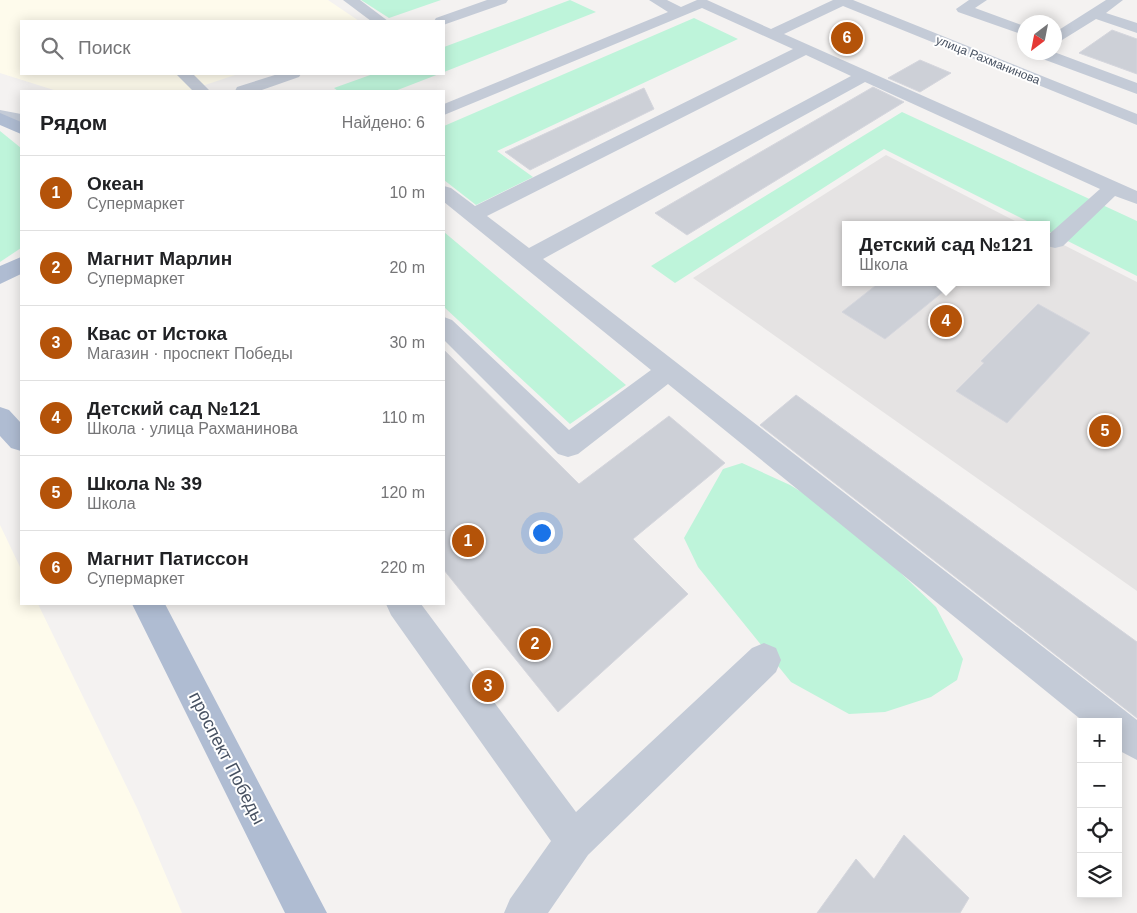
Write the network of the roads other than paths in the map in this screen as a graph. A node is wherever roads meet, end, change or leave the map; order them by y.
1 (350, 0) edge
2 (501, 0) edge
3 (656, 0) edge
4 (980, 0) edge
5 (1116, 0) edge
6 (841, 1) edge
7 (680, 12) junction
8 (1095, 14) junction
9 (380, 20) edge
10 (444, 20) edge
11 (1137, 28) edge
12 (1017, 29) edge
13 (772, 34) junction
14 (1062, 35) edge
15 (806, 49) junction
16 (1024, 60) edge
17 (1058, 60) edge
18 (1010, 69) junction
19 (185, 75) edge
20 (290, 75) edge
21 (864, 76) junction
22 (201, 90) edge
23 (246, 90) edge
24 (1137, 90) edge
25 (445, 110) edge
26 (0, 116) edge
27 (20, 119) edge
28 (1137, 120) edge
29 (20, 128) edge
30 (1113, 187) junction
31 (445, 193) edge
32 (1137, 198) edge
33 (473, 215) junction
34 (1055, 241) dead end
35 (526, 259) junction
36 (20, 265) edge
37 (0, 276) edge
38 (445, 327) edge
39 (668, 371) junction
40 (0, 418) edge
41 (20, 439) edge
42 (149, 605) edge
43 (403, 605) edge
44 (764, 660) dead end
45 (1107, 718) edge
46 (1122, 730) edge
47 (1137, 742) edge
48 (574, 841) junction
49 (307, 913) edge
50 (524, 913) edge

1 - 9 street
2 - 10 street
3 - 7 street
4 - 12 street
5 - 8 street
6 - 13 street
6 - 18 street, улица Рахманинова
7 - 13 street
7 - 25 street
8 - 11 street
8 - 14 street
13 - 15 street
15 - 21 street
15 - 33 street
16 - 18 street
17 - 24 street
18 - 28 street, улица Рахманинова
19 - 22 street
20 - 23 street
21 - 30 street
21 - 35 street
26 - 27 street
26 - 29 main road
30 - 32 street
30 - 34 street
31 - 33 street
33 - 35 street
35 - 39 street
36 - 37 main road
38 - 39 street
39 - 45 street
40 - 41 main road
42 - 49 main road, проспект Победы
43 - 48 street
44 - 48 street
46 - 47 street
48 - 50 street

